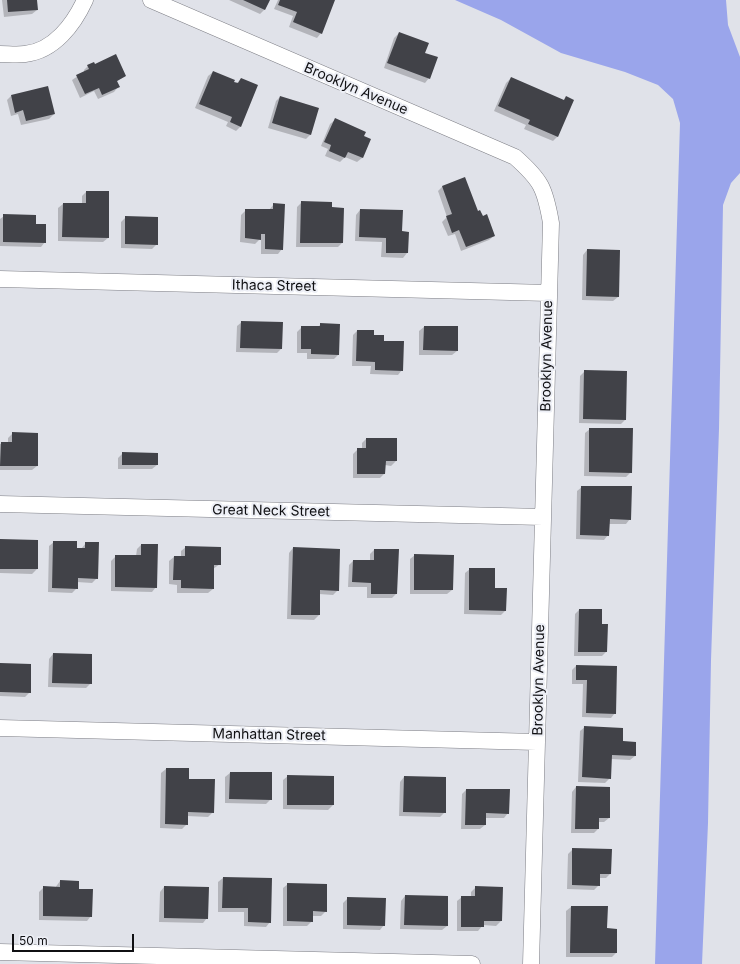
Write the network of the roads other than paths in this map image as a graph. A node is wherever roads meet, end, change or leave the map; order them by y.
1 (85, 0) edge
2 (151, 0) edge
3 (0, 54) edge
4 (0, 280) edge
5 (549, 293) junction
6 (0, 504) edge
7 (543, 518) junction
8 (0, 728) edge
9 (537, 742) junction
10 (0, 952) edge
11 (472, 964) edge
12 (531, 964) edge

1 - 3 street
2 - 5 street, Brooklyn Avenue
4 - 5 street, Ithaca Street
5 - 7 street, Brooklyn Avenue
6 - 7 street, Great Neck Street
7 - 9 street, Brooklyn Avenue
8 - 9 street, Manhattan Street
9 - 12 street, Brooklyn Avenue
10 - 11 street

